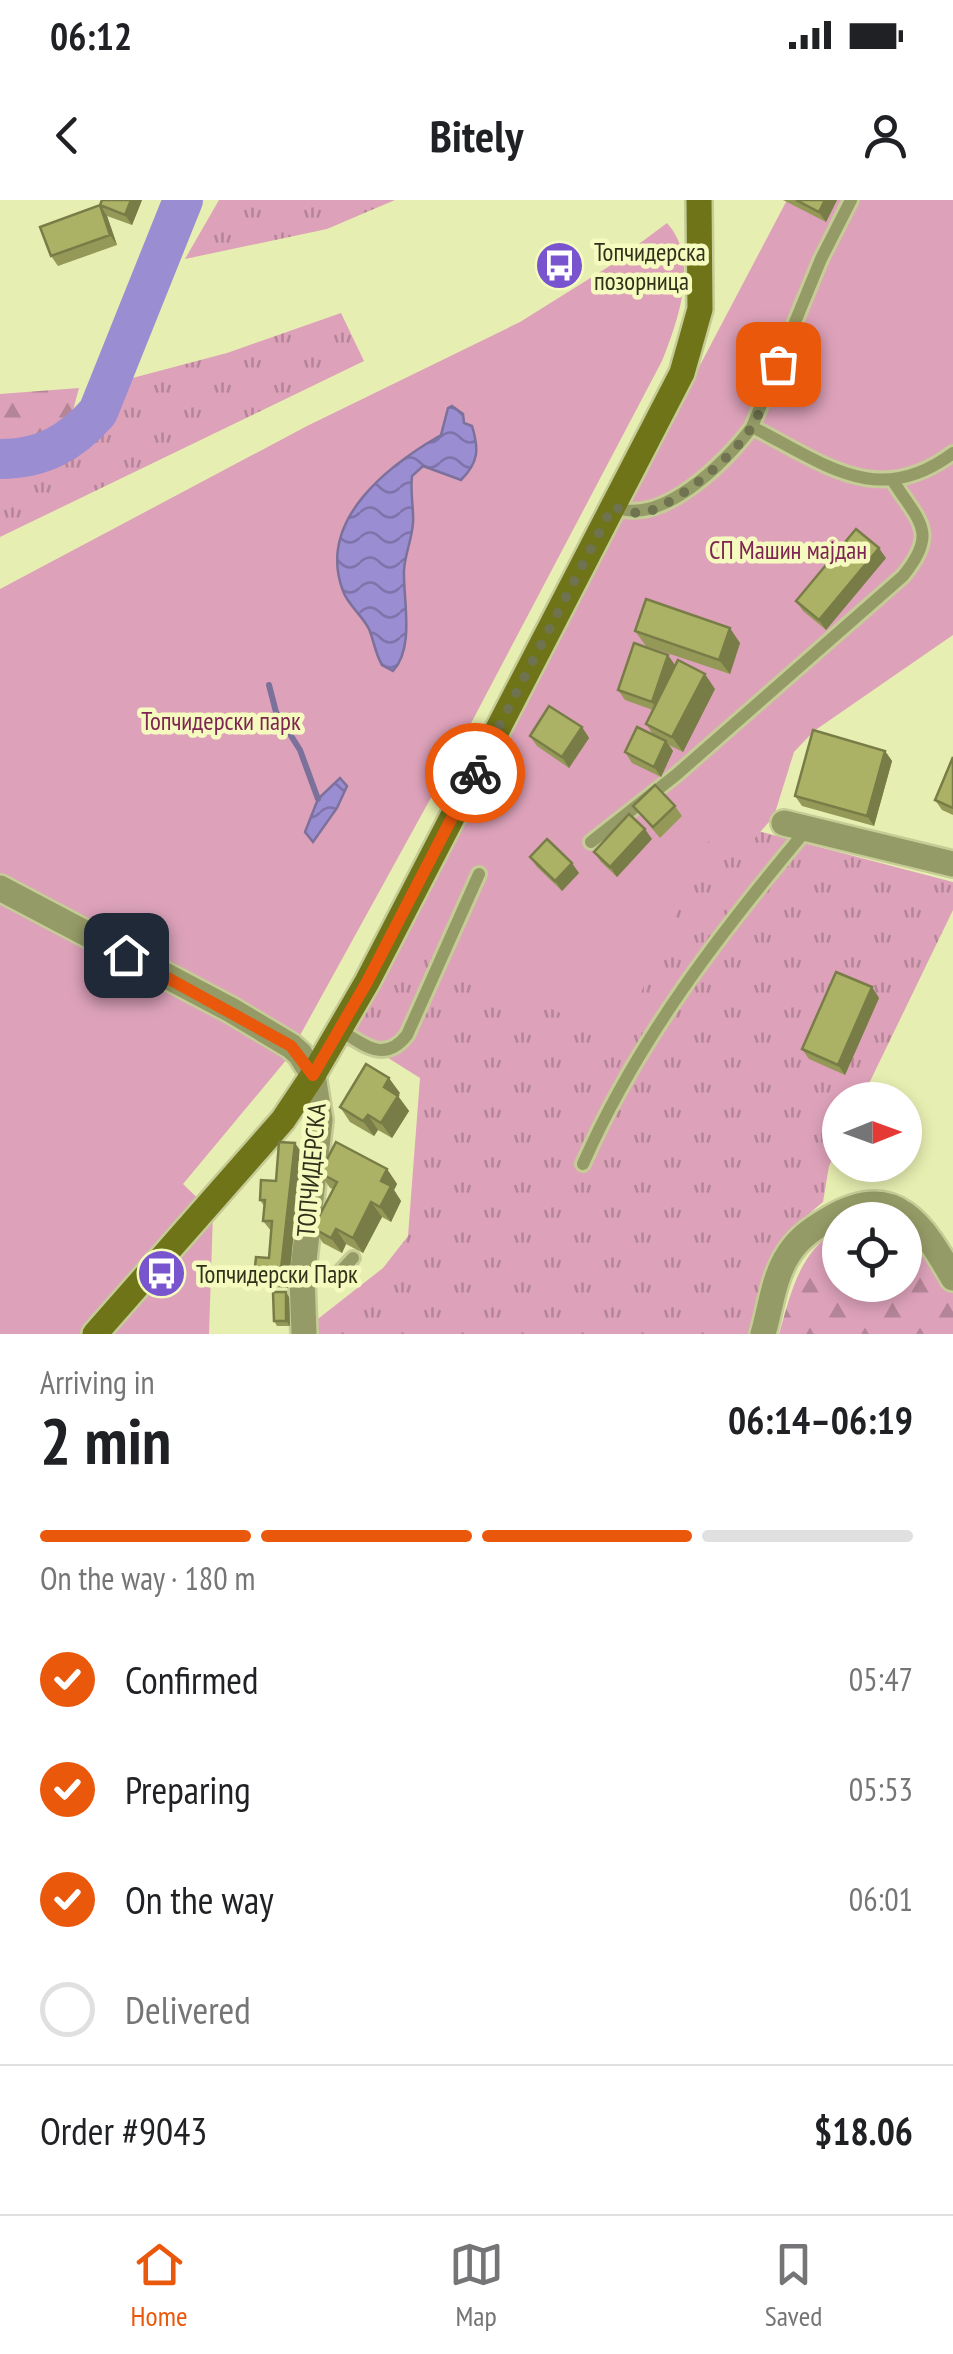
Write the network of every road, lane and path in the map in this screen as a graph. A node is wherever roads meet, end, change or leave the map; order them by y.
1 (699, 200) edge
2 (851, 200) edge
3 (752, 426) junction
4 (951, 457) edge
5 (893, 481) junction
6 (613, 506) junction
7 (796, 826) joint
8 (591, 842) dead end
9 (953, 864) edge
10 (479, 874) dead end
11 (0, 888) edge
12 (340, 1030) junction
13 (313, 1075) junction
14 (583, 1164) dead end
15 (354, 1258) dead end
16 (302, 1278) junction
17 (953, 1278) edge
18 (95, 1334) edge
19 (304, 1334) edge
20 (763, 1334) edge

1 - 6 main road
2 - 3 lane
3 - 5 lane
3 - 6 lane
4 - 5 lane
5 - 8 lane
6 - 12 main road
7 - 9 street
7 - 14 lane
10 - 12 lane
11 - 13 street, ТОПЧИДЕРСКА
12 - 13 main road
13 - 16 street, ТОПЧИДЕРСКА
13 - 18 main road
15 - 16 lane
16 - 19 street, ТОПЧИДЕРСКА
17 - 20 street

